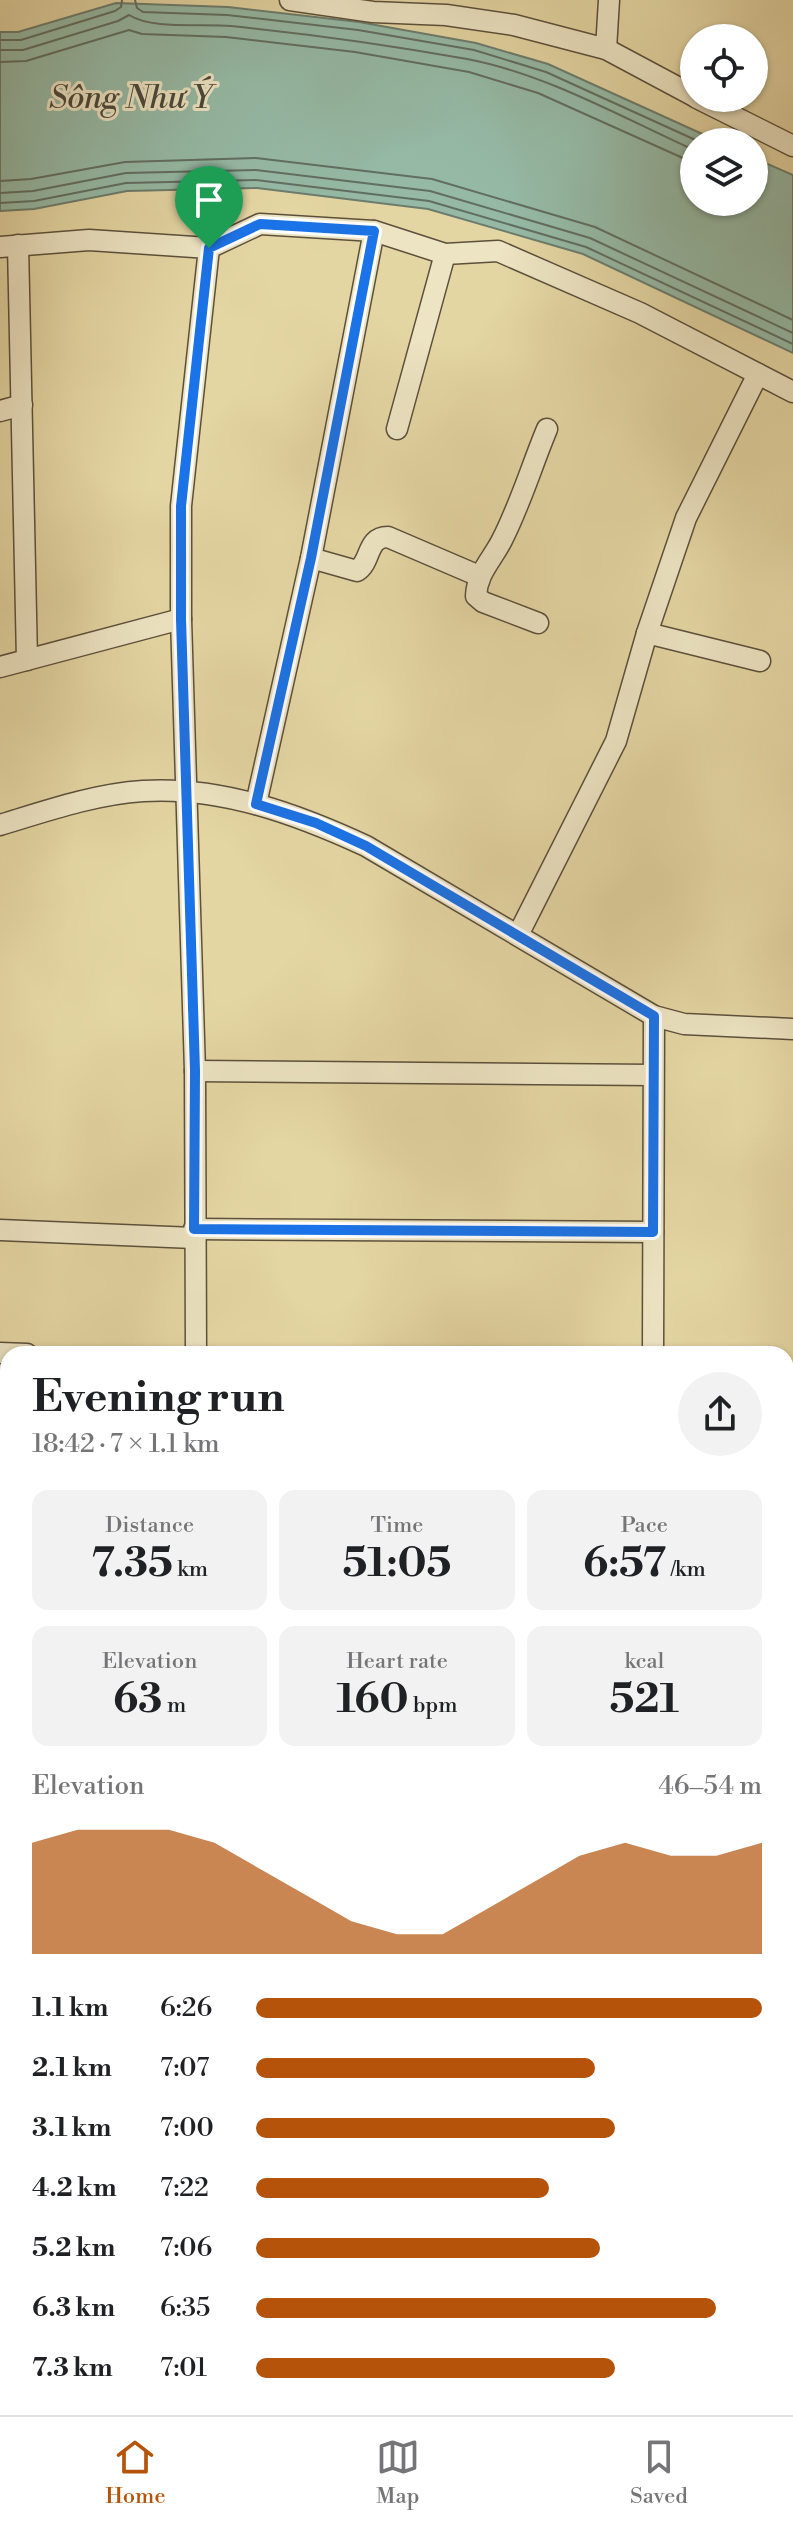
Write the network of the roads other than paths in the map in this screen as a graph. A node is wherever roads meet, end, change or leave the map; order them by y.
1 (290, 0) edge
2 (609, 0) edge
3 (606, 49) junction
4 (680, 88) edge
5 (726, 112) edge
6 (793, 146) edge
7 (374, 231) junction
8 (9, 246) edge
9 (209, 248) junction
10 (445, 254) junction
11 (758, 374) junction
12 (793, 392) edge
13 (22, 405) junction
14 (0, 411) edge
15 (397, 429) dead end
16 (547, 429) dead end
17 (311, 558) junction
18 (479, 576) junction
19 (181, 619) junction
20 (538, 623) dead end
21 (647, 633) junction
22 (27, 660) junction
23 (760, 661) dead end
24 (0, 667) edge
25 (188, 791) junction
26 (256, 804) junction
27 (0, 825) edge
28 (518, 935) junction
29 (654, 1016) junction
30 (793, 1029) edge
31 (195, 1071) junction
32 (653, 1075) junction
33 (0, 1230) edge
34 (653, 1232) junction
35 (194, 1234) junction
36 (196, 1346) edge
37 (653, 1346) edge

1 - 3 street
2 - 3 street
3 - 4 street
5 - 6 street
7 - 9 street
7 - 10 street
7 - 17 street
8 - 9 street
8 - 13 street
9 - 19 street
10 - 11 street
10 - 15 street
11 - 12 street
11 - 21 street
13 - 14 street
13 - 22 street
16 - 18 street
17 - 18 street
17 - 26 street
18 - 20 street
19 - 22 street
19 - 25 street
21 - 23 street
21 - 28 street
22 - 24 street
25 - 26 street
25 - 27 street
25 - 31 street
26 - 28 street
28 - 29 street
29 - 30 street
29 - 32 street
31 - 32 street
31 - 35 street
32 - 34 street
33 - 35 street
34 - 35 street
34 - 37 street
35 - 36 street

